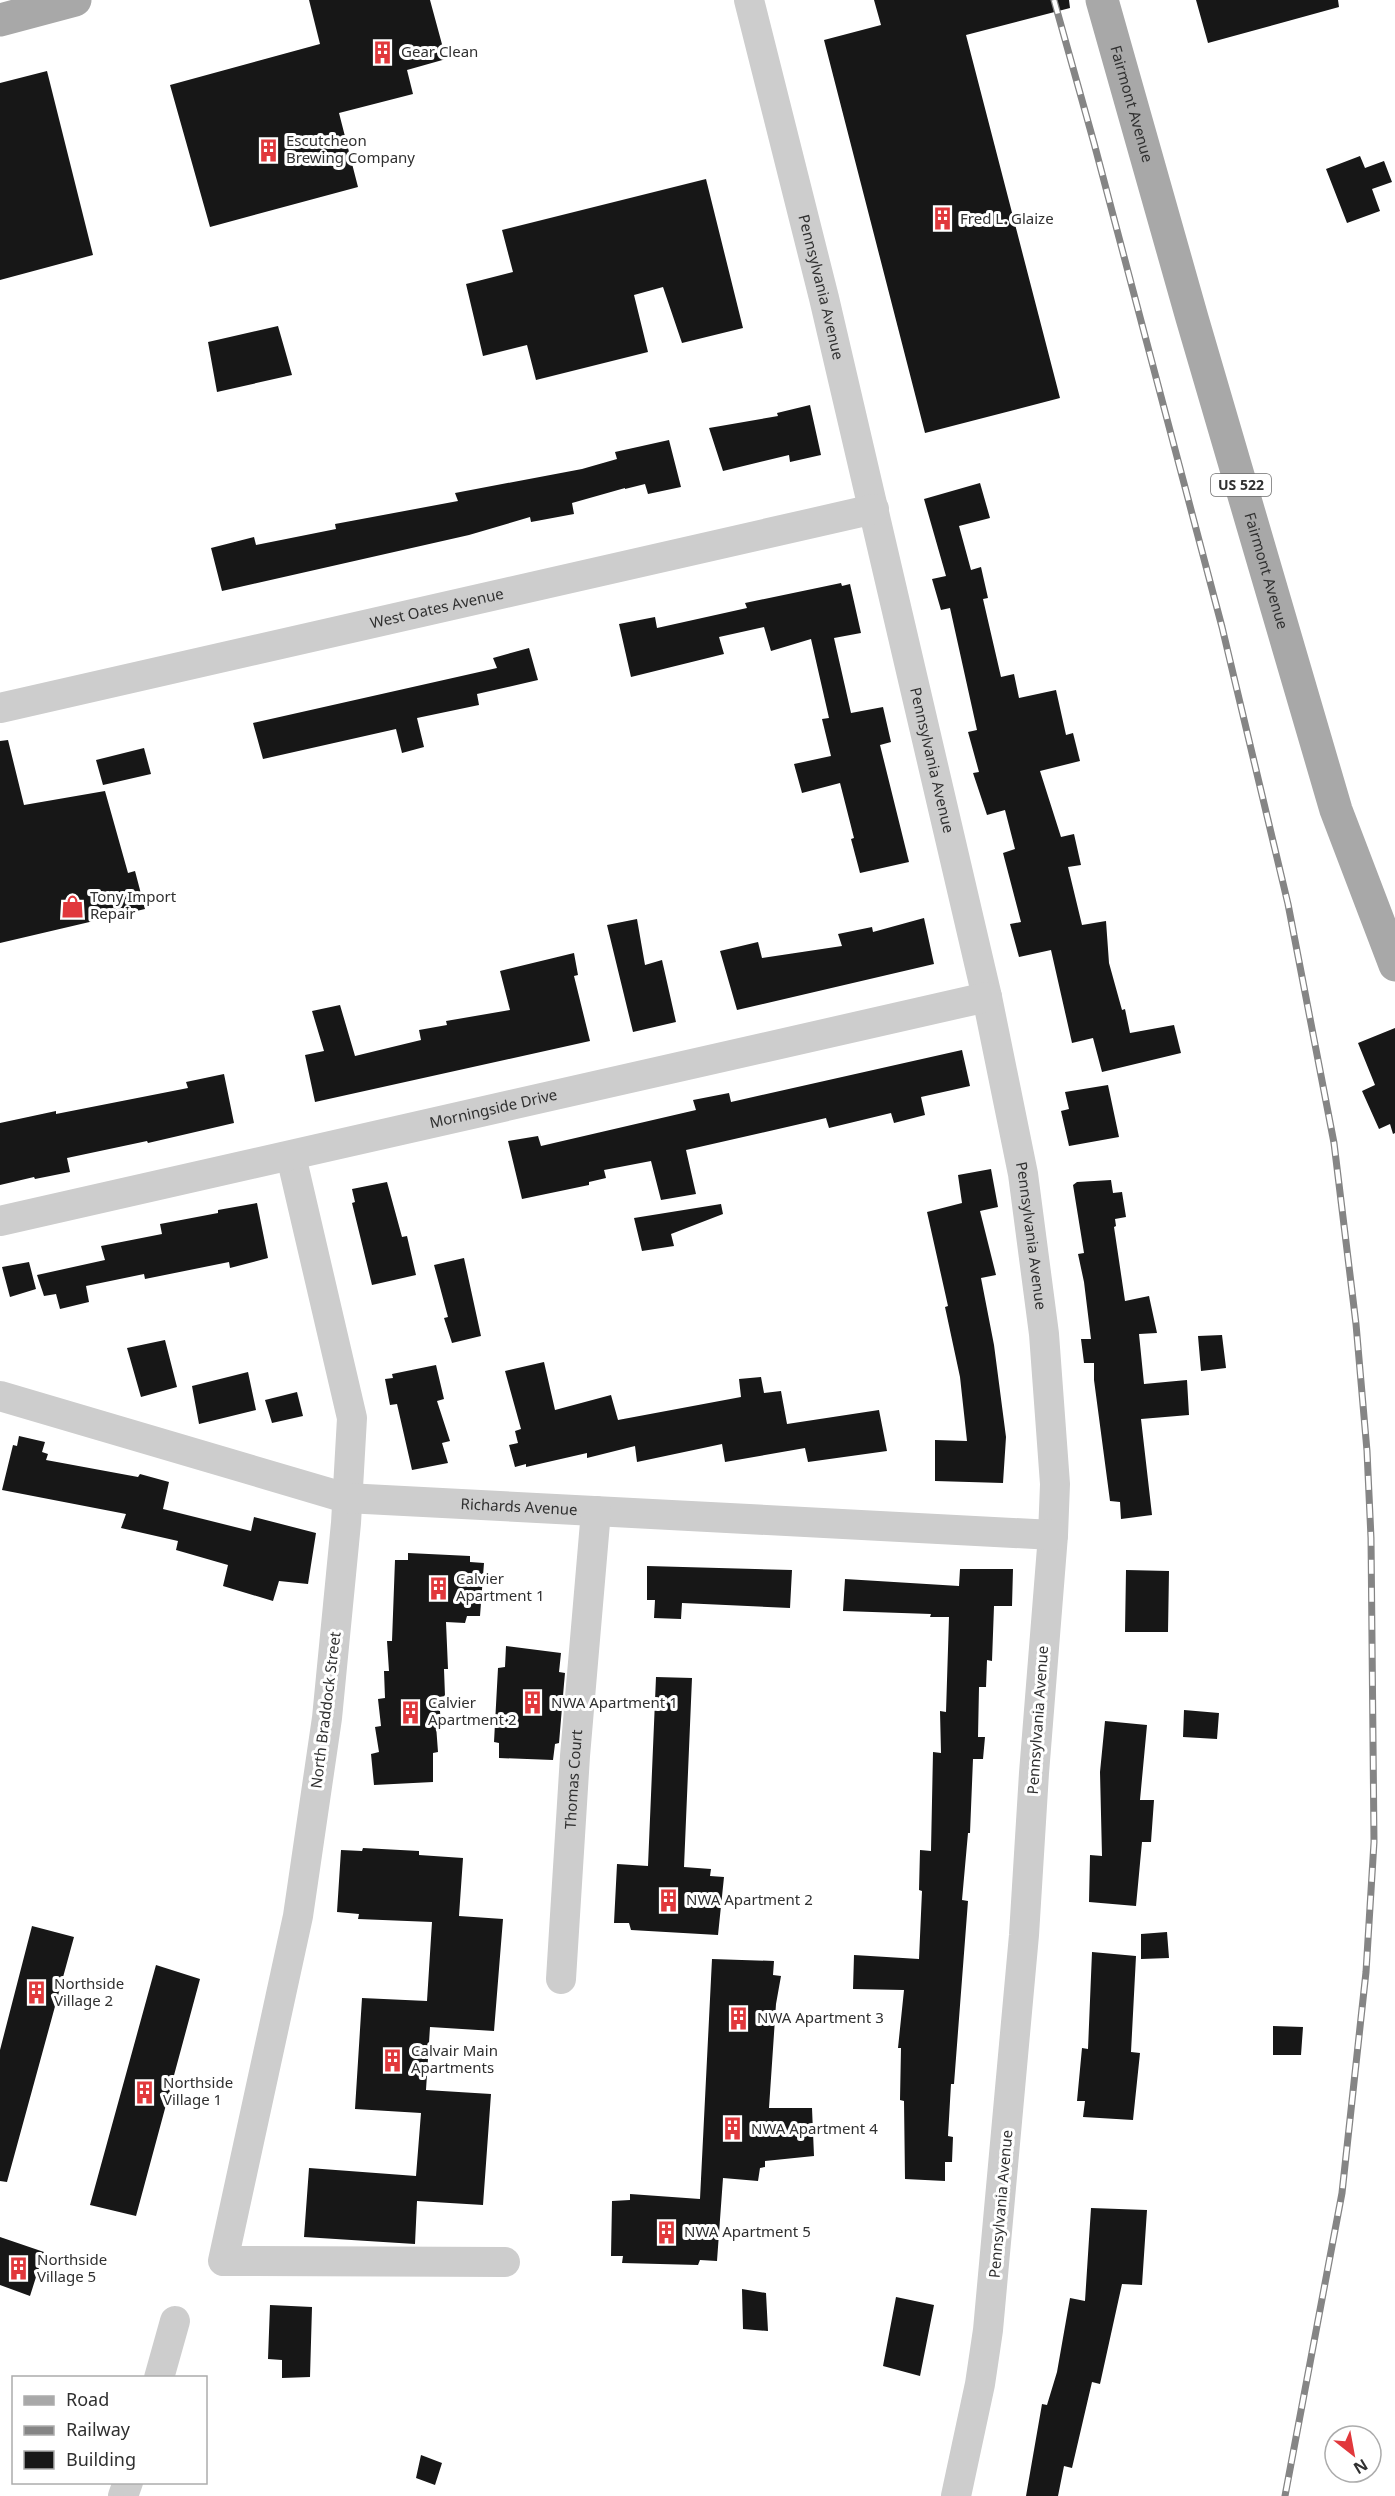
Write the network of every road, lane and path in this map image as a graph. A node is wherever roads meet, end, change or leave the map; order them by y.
1 (75, 0) edge
2 (749, 0) edge
3 (1102, 0) edge
4 (0, 20) edge
5 (874, 509) junction
6 (0, 708) edge
7 (1395, 965) edge
8 (987, 997) junction
9 (291, 1156) junction
10 (0, 1221) edge
11 (0, 1396) edge
12 (346, 1498) junction
13 (596, 1511) junction
14 (1053, 1535) junction
15 (561, 1979) dead end
16 (505, 2262) dead end
17 (175, 2321) dead end
18 (160, 2376) edge
19 (956, 2496) edge

1 - 4 main road
2 - 5 street, Pennsylvania Avenue
3 - 7 main road, Fairmont Avenue / US 522
5 - 6 street, West Oates Avenue
5 - 8 street, Pennsylvania Avenue
8 - 9 street, Morningside Drive
8 - 14 street, Pennsylvania Avenue
9 - 10 street, Morningside Drive
9 - 12 street, North Braddock Street
11 - 12 street, Richards Avenue
12 - 13 street, Richards Avenue
12 - 16 street, North Braddock Street
13 - 14 street, Richards Avenue
13 - 15 street, Thomas Court
14 - 19 street, Pennsylvania Avenue
17 - 18 street

